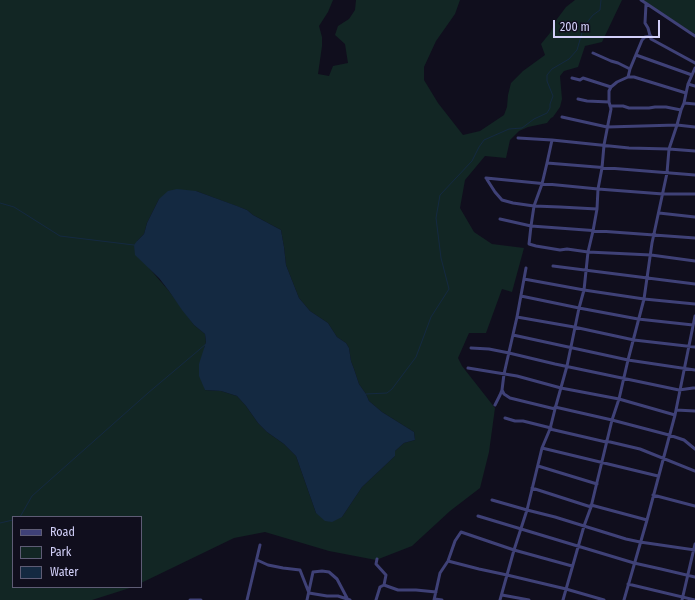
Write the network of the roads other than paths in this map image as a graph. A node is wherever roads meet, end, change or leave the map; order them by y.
1 (641, 0) edge
2 (646, 4) junction
3 (650, 36) junction
4 (695, 36) edge
5 (593, 54) dead end
6 (636, 55) junction
7 (695, 63) edge
8 (695, 68) edge
9 (630, 69) junction
10 (692, 75) junction
11 (628, 77) junction
12 (572, 78) dead end
13 (688, 84) junction
14 (695, 86) edge
15 (611, 87) junction
16 (686, 93) junction
17 (578, 100) dead end
18 (684, 103) junction
19 (610, 104) junction
20 (695, 104) edge
21 (681, 110) junction
22 (562, 117) dead end
23 (677, 125) junction
24 (607, 127) junction
25 (695, 127) edge
26 (518, 138) dead end
27 (552, 140) junction
28 (604, 145) junction
29 (669, 149) junction
30 (695, 151) edge
31 (548, 163) junction
32 (602, 168) junction
33 (667, 173) junction
34 (695, 175) edge
35 (542, 184) junction
36 (598, 189) junction
37 (663, 194) junction
38 (695, 194) edge
39 (534, 206) junction
40 (597, 209) junction
41 (659, 213) junction
42 (695, 217) edge
43 (500, 219) dead end
44 (531, 226) junction
45 (593, 231) junction
46 (654, 235) junction
47 (695, 238) edge
48 (588, 252) junction
49 (651, 255) junction
50 (695, 261) edge
51 (553, 266) dead end
52 (526, 268) dead end
53 (586, 270) junction
54 (648, 277) junction
55 (524, 279) junction
56 (695, 284) edge
57 (584, 290) junction
58 (521, 296) junction
59 (644, 299) junction
60 (695, 304) edge
61 (578, 308) junction
62 (695, 316) edge
63 (517, 317) junction
64 (638, 319) junction
65 (694, 325) edge
66 (574, 327) junction
67 (513, 335) junction
68 (634, 340) junction
69 (689, 346) junction
70 (471, 348) dead end
71 (570, 348) junction
72 (695, 348) edge
73 (509, 353) junction
74 (628, 360) junction
75 (567, 366) junction
76 (468, 368) dead end
77 (684, 368) junction
78 (695, 370) edge
79 (504, 374) junction
80 (624, 379) junction
81 (561, 388) junction
82 (695, 388) edge
83 (502, 390) junction
84 (679, 390) junction
85 (619, 399) junction
86 (495, 404) dead end
87 (555, 408) junction
88 (676, 410) junction
89 (695, 410) edge
90 (675, 415) junction
91 (505, 418) dead end
92 (612, 420) junction
93 (550, 429) junction
94 (669, 435) junction
95 (606, 442) junction
96 (542, 448) junction
97 (695, 449) edge
98 (663, 458) junction
99 (601, 463) junction
100 (538, 466) junction
101 (695, 471) edge
102 (658, 476) junction
103 (597, 484) junction
104 (532, 488) junction
105 (653, 495) junction
106 (492, 500) dead end
107 (591, 506) junction
108 (695, 506) edge
109 (527, 510) junction
110 (478, 516) dead end
111 (647, 520) junction
112 (584, 526) junction
113 (521, 530) junction
114 (640, 542) junction
115 (695, 544) edge
116 (260, 545) dead end
117 (578, 546) junction
118 (514, 550) junction
119 (694, 550) edge
120 (377, 559) dead end
121 (257, 560) junction
122 (448, 561) junction
123 (634, 563) junction
124 (572, 566) junction
125 (507, 575) junction
126 (688, 576) junction
127 (695, 577) edge
128 (628, 584) junction
129 (384, 585) junction
130 (566, 589) junction
131 (436, 592) junction
132 (309, 593) junction
133 (502, 595) junction
134 (346, 598) junction
135 (682, 598) edge
136 (434, 599) edge
137 (190, 600) edge
138 (201, 600) edge
139 (247, 600) edge
140 (307, 600) edge
141 (350, 600) edge
142 (376, 600) edge
143 (442, 600) edge
144 (500, 600) edge
145 (529, 600) edge
146 (563, 600) edge
147 (604, 600) edge
148 (624, 600) edge
149 (695, 600) edge

1 - 2 street
2 - 3 street
2 - 4 street
3 - 6 street
3 - 7 street
5 - 9 street
6 - 9 street
6 - 10 street
8 - 10 street
9 - 11 street
10 - 13 street
11 - 15 street
11 - 16 street
12 - 15 street
13 - 14 street
13 - 16 street
15 - 19 street
16 - 18 street
17 - 19 street
18 - 20 street
18 - 21 street
19 - 21 street
19 - 24 street
21 - 23 street
22 - 24 street
23 - 24 street
23 - 25 street
23 - 29 street
24 - 28 street
26 - 27 street
27 - 28 street
27 - 31 street
28 - 29 street
28 - 32 street
29 - 30 street
29 - 33 street
31 - 32 street
31 - 35 street
32 - 33 street
32 - 36 street
33 - 34 street
33 - 37 street
35 - 36 street
35 - 39 street
35 - 39 street
36 - 37 street
36 - 40 street
37 - 38 street
37 - 41 street
39 - 40 street
39 - 44 street
40 - 45 street
41 - 42 street
41 - 46 street
43 - 44 street
44 - 45 street
44 - 48 street
45 - 46 street
45 - 48 street
46 - 47 street
46 - 49 street
48 - 49 street
48 - 53 street
49 - 50 street
49 - 54 street
51 - 53 street
52 - 55 street
53 - 54 street
53 - 57 street
54 - 56 street
54 - 59 street
55 - 57 street
55 - 58 street
57 - 59 street
57 - 61 street
58 - 61 street
58 - 63 street
59 - 60 street
59 - 64 street
61 - 64 street
61 - 66 street
62 - 65 street
63 - 66 street
63 - 67 street
64 - 65 street
64 - 68 street
65 - 69 street
66 - 68 street
66 - 71 street
67 - 71 street
67 - 73 street
68 - 69 street
68 - 74 street
69 - 72 street
69 - 77 street
70 - 73 street
71 - 74 street
71 - 75 street
73 - 75 street
73 - 79 street
74 - 77 street
74 - 80 street
75 - 80 street
75 - 81 street
76 - 79 street
77 - 78 street
77 - 84 street
79 - 81 street
79 - 83 street
80 - 84 street
80 - 85 street
81 - 85 street
81 - 87 street
82 - 84 street
83 - 86 street
83 - 87 street
84 - 88 street
85 - 90 street
85 - 92 street
87 - 92 street
87 - 93 street
88 - 89 street
88 - 90 street
90 - 94 street
91 - 93 street
92 - 94 street
92 - 95 street
93 - 95 street
93 - 96 street
94 - 97 street
94 - 98 street
95 - 98 street
95 - 99 street
96 - 99 street
96 - 100 street
98 - 101 street
98 - 102 street
99 - 102 street
99 - 103 street
100 - 103 street
100 - 104 street
102 - 105 street
103 - 107 street
104 - 107 street
104 - 109 street
105 - 108 street
105 - 111 street
106 - 109 street
107 - 111 street
107 - 112 street
109 - 112 street
109 - 113 street
110 - 113 street
111 - 114 street
112 - 114 street
112 - 117 street
113 - 117 street
113 - 118 street
114 - 119 street
114 - 123 street
115 - 119 street
116 - 121 street
117 - 123 street
117 - 124 street
118 - 122 street
118 - 124 street
118 - 125 street
119 - 126 street
120 - 129 street
121 - 132 street
121 - 139 street
122 - 125 street
122 - 131 street
123 - 126 street
123 - 128 street
124 - 130 street
125 - 130 street
125 - 133 street
126 - 127 street
126 - 135 street
128 - 135 street
128 - 148 street
129 - 131 street
129 - 142 street
130 - 146 street
130 - 147 street
131 - 136 street
132 - 134 street
132 - 134 street
132 - 140 street
133 - 144 street
133 - 145 street
134 - 141 street
135 - 149 street
136 - 143 street
137 - 138 street

